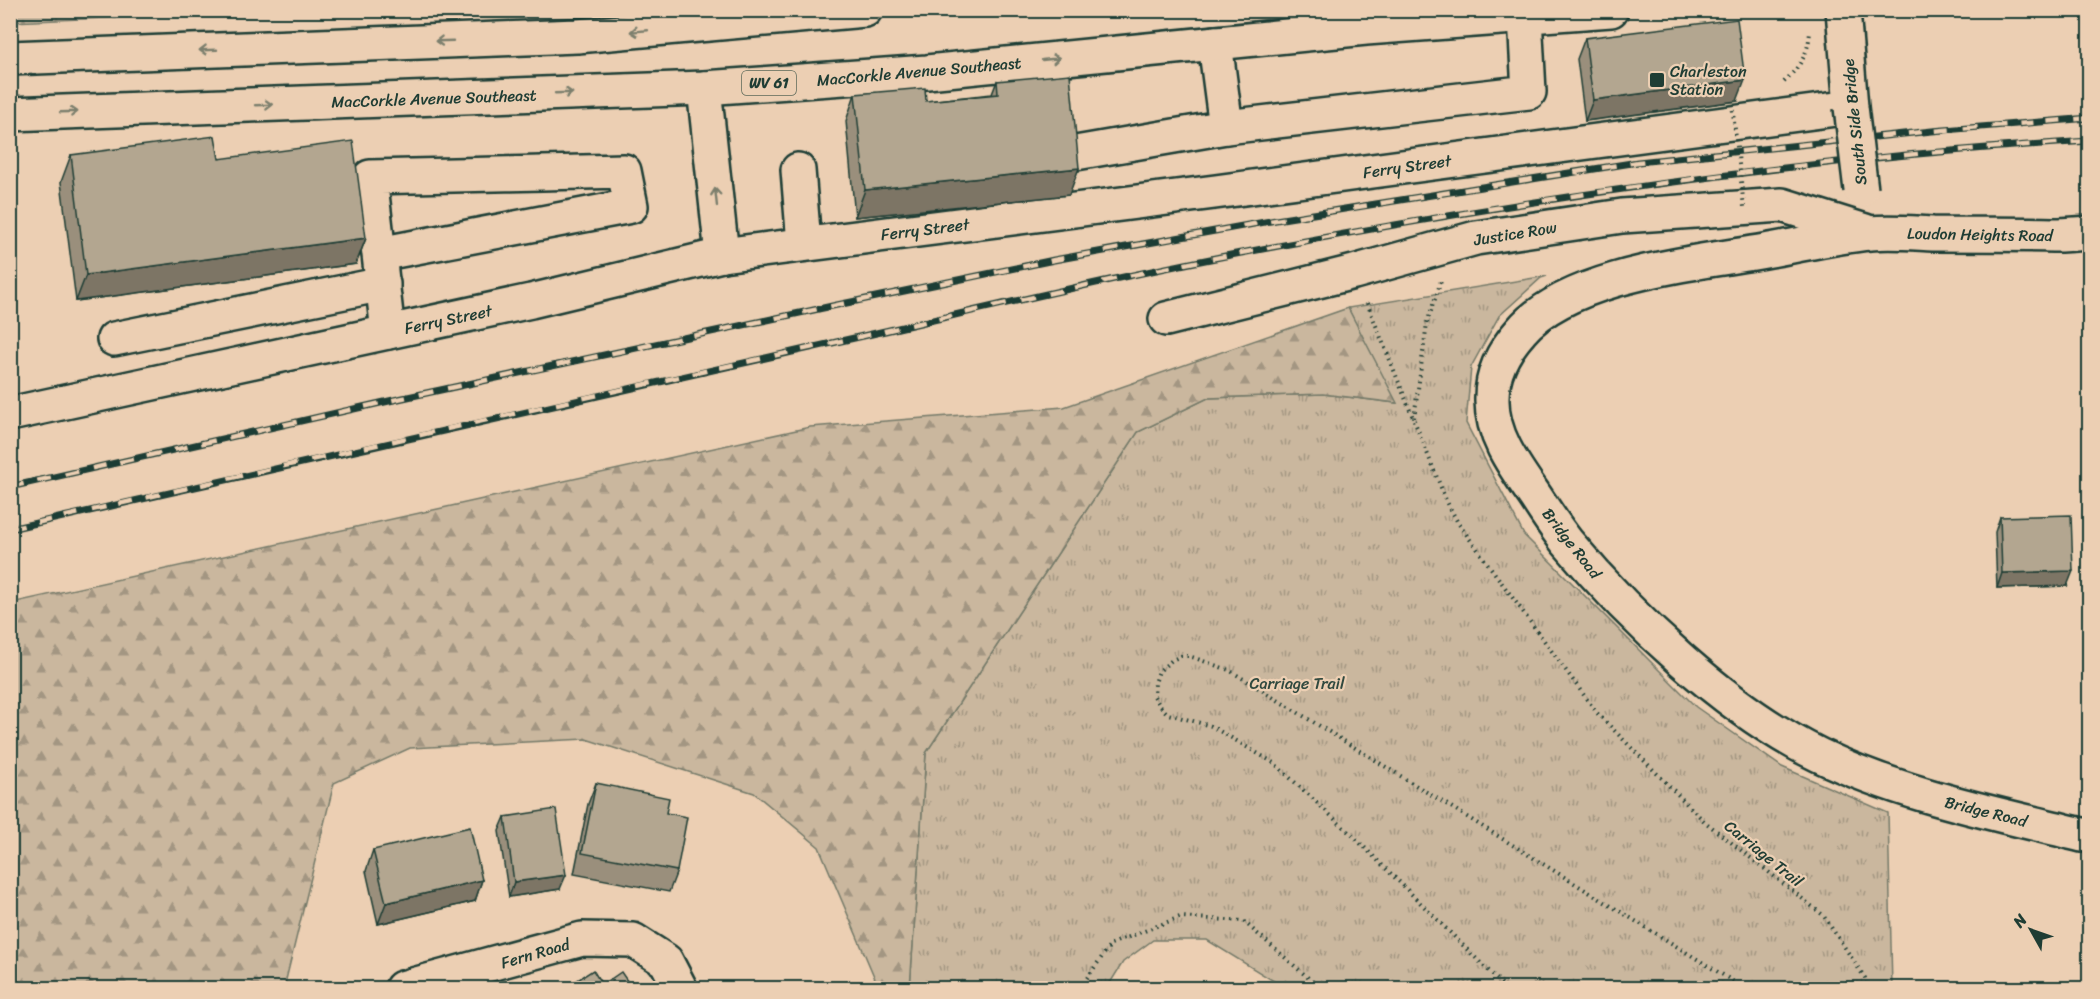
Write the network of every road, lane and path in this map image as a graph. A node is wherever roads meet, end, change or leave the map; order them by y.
1 (865, 10) edge
2 (1611, 10) edge
3 (1843, 10) edge
4 (1525, 17) junction
5 (1809, 21) dead end
6 (1215, 43) junction
7 (10, 58) edge
8 (1776, 87) dead end
9 (704, 88) junction
10 (1851, 107) junction
11 (1738, 112) junction
12 (10, 114) edge
13 (1226, 127) junction
14 (1070, 154) edge
15 (798, 170) dead end
16 (1744, 207) junction
17 (1869, 233) junction
18 (2090, 233) edge
19 (1468, 241) junction
20 (804, 244) junction
21 (722, 255) junction
22 (381, 269) junction
23 (1354, 272) junction
24 (1166, 319) dead end
25 (388, 332) junction
26 (114, 339) dead end
27 (10, 414) edge
28 (1413, 418) junction
29 (2090, 835) edge
30 (501, 976) edge
31 (402, 988) edge
32 (680, 988) edge
33 (1080, 988) edge
34 (1320, 988) edge
35 (1506, 988) edge
36 (1744, 988) edge
37 (1868, 988) edge

1 -> 7 main road
2 - 4 main road, MacCorkle Avenue Southeast / WV 61
3 - 10 main road, South Side Bridge
4 - 6 main road, MacCorkle Avenue Southeast / WV 61
4 - 13 main road
5 - 8 path
9 -> 6 main road, MacCorkle Avenue Southeast / WV 61
6 - 13 main road
12 -> 9 main road, MacCorkle Avenue Southeast / WV 61
21 -> 9 main road
10 - 11 main road, Ferry Street
10 - 17 main road, South Side Bridge, bridge
11 - 16 path, bridge
11 - 20 main road, Ferry Street
13 - 14 main road
15 - 20 main road
16 - 17 main road, Justice Row
16 - 19 main road, Justice Row
17 - 18 main road, Loudon Heights Road
17 - 29 main road, Bridge Road
19 - 23 main road, Justice Row
19 - 28 path
20 - 21 main road, Ferry Street
21 - 25 main road, Ferry Street
22 - 22 main road
22 - 25 main road
22 - 26 main road
23 - 24 main road, Justice Row
23 - 28 path, Carriage Trail
25 - 27 main road, Ferry Street
28 - 37 path, Carriage Trail
30 - 31 main road, Fern Road
30 - 32 main road, Fern Road
33 - 34 path
35 - 36 path

